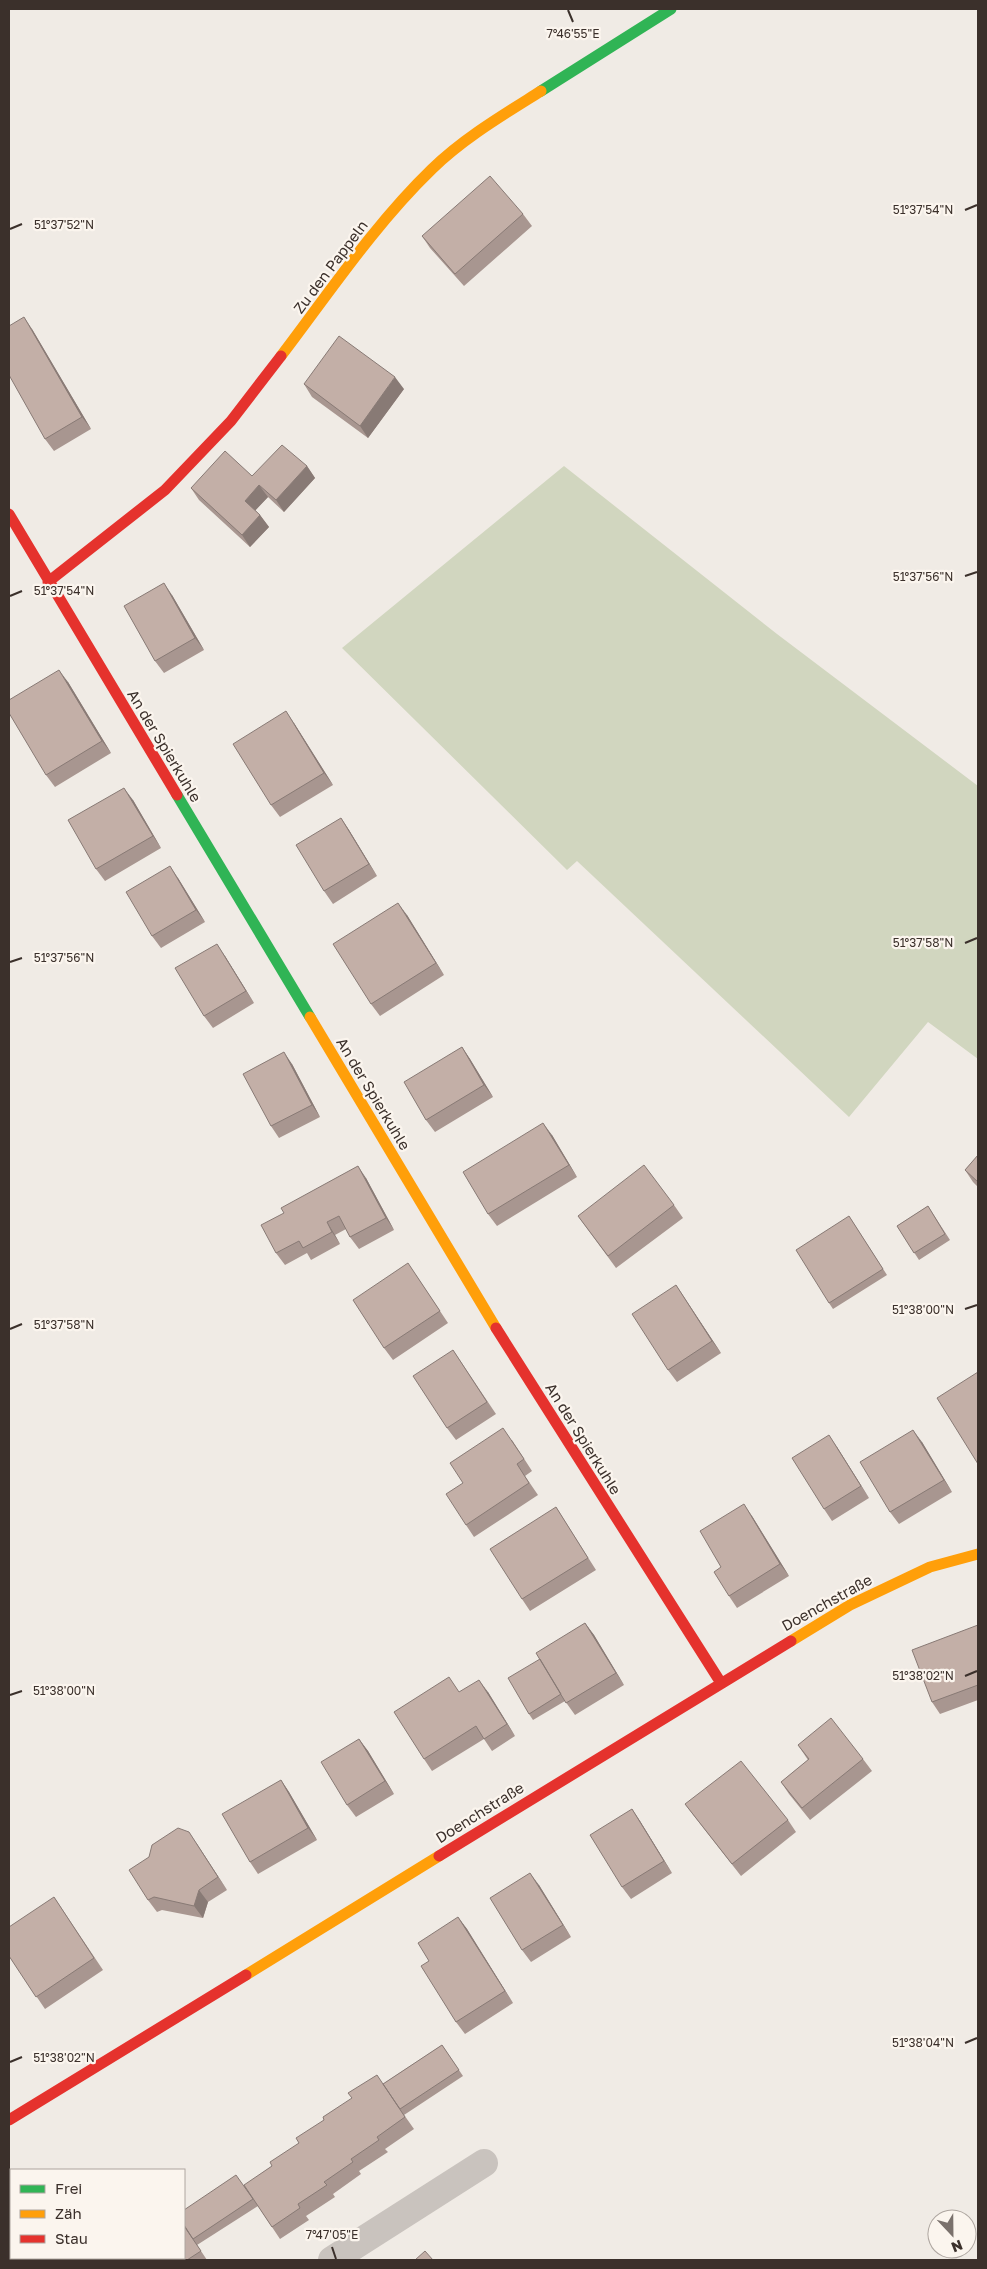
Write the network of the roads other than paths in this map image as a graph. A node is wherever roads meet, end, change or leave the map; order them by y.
1 (671, 9) edge
2 (9, 514) edge
3 (48, 582) junction
4 (978, 1554) edge
5 (721, 1683) junction
6 (9, 2120) edge
7 (484, 2163) dead end
8 (332, 2260) edge

1 - 3 street, Zu den Pappeln
2 - 3 street, An der Spierkuhle
3 - 5 street, An der Spierkuhle
4 - 5 street, Doenchstraße
5 - 6 street, Doenchstraße
7 - 8 street

